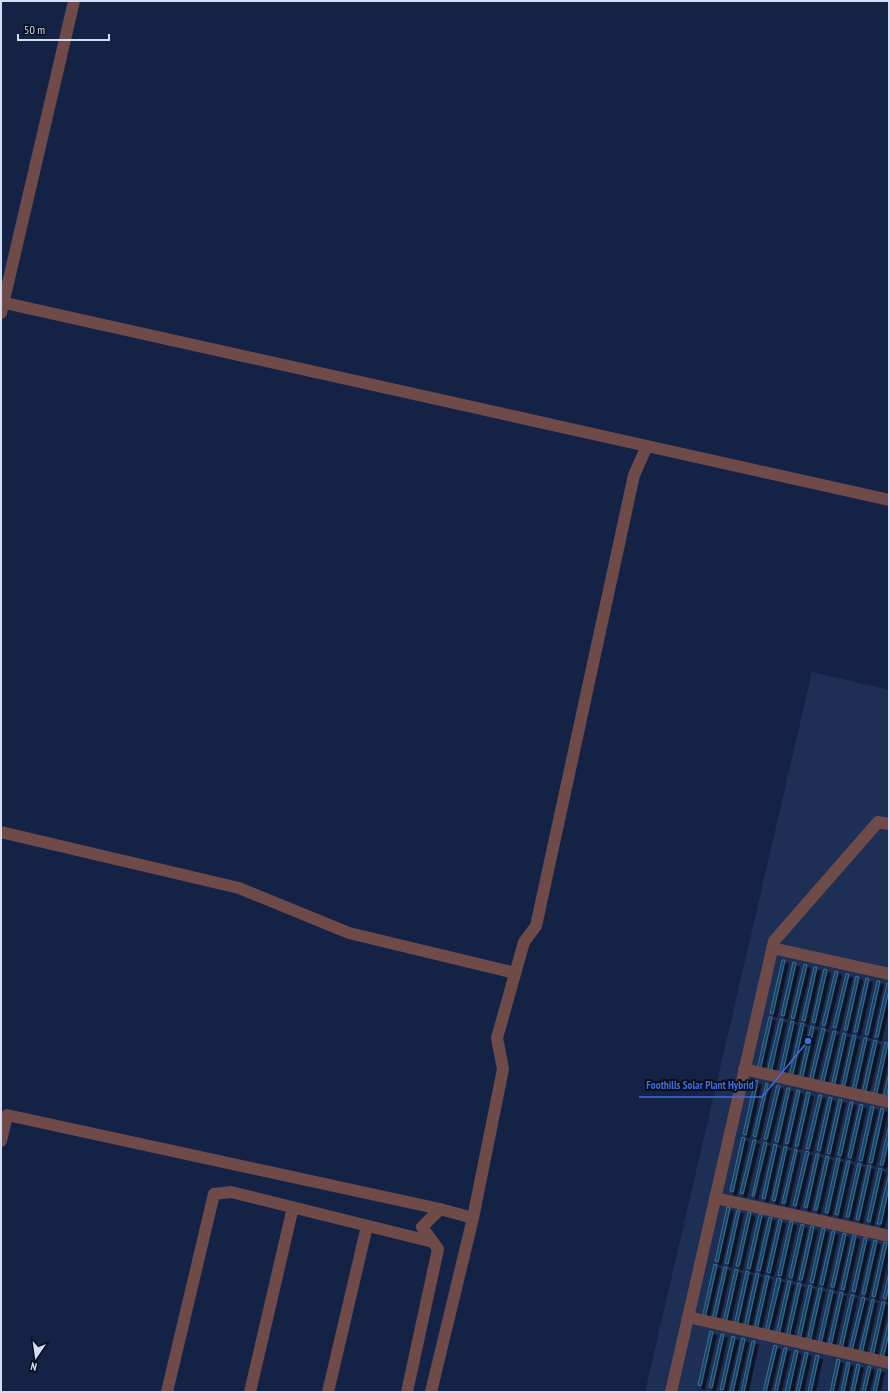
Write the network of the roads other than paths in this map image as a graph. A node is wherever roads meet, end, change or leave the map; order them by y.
1 (74, 1) edge
2 (2, 306) edge
3 (648, 446) junction
4 (889, 500) edge
5 (889, 824) edge
6 (1, 832) edge
7 (772, 948) junction
8 (515, 972) junction
9 (889, 974) edge
10 (744, 1070) junction
11 (889, 1102) edge
12 (1, 1139) edge
13 (715, 1198) junction
14 (293, 1207) junction
15 (440, 1209) junction
16 (473, 1218) junction
17 (367, 1226) junction
18 (889, 1236) edge
19 (433, 1242) junction
20 (688, 1317) junction
21 (889, 1363) edge
22 (167, 1392) edge
23 (250, 1392) edge
24 (328, 1392) edge
25 (407, 1392) edge
26 (431, 1392) edge
27 (671, 1392) edge

1 - 2 lane
2 - 3 lane
3 - 4 lane
3 - 8 lane
5 - 7 lane
6 - 8 lane
7 - 9 lane
7 - 10 lane
8 - 16 lane
10 - 11 lane
10 - 13 lane
12 - 15 lane
13 - 18 lane
13 - 20 lane
14 - 17 lane
14 - 22 lane
14 - 23 lane
15 - 16 lane
15 - 19 lane
16 - 26 lane
17 - 19 lane
17 - 24 lane
19 - 25 lane
20 - 21 lane
20 - 27 lane

